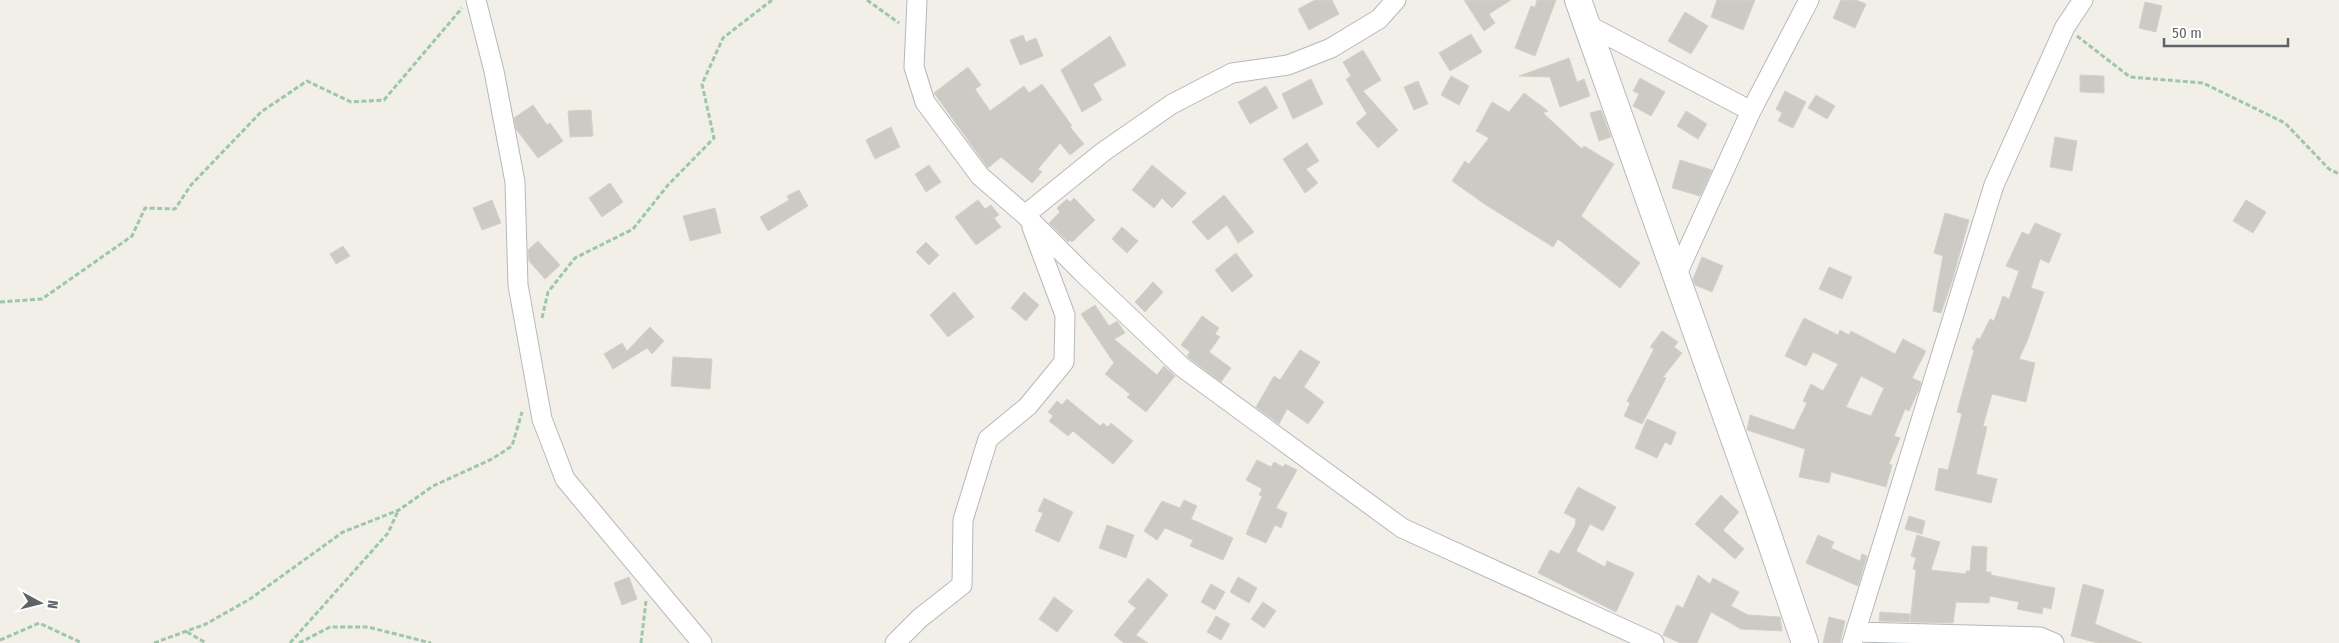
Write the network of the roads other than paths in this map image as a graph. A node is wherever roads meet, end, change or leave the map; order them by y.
1 (917, 0) edge
2 (1396, 0) edge
3 (1809, 0) edge
4 (2083, 0) edge
5 (470, 4) edge
6 (1582, 12) edge
7 (1751, 111) junction
8 (1027, 217) junction
9 (1676, 276) junction
10 (1855, 638) edge
11 (702, 643) edge
12 (895, 643) edge
13 (1654, 643) edge
14 (1805, 643) edge
15 (2054, 643) edge

1 - 8 street
2 - 8 street
3 - 7 street
4 - 10 street
5 - 11 street
6 - 7 street
6 - 9 main road
7 - 9 street
8 - 12 street
8 - 13 street
9 - 14 main road
10 - 15 street

